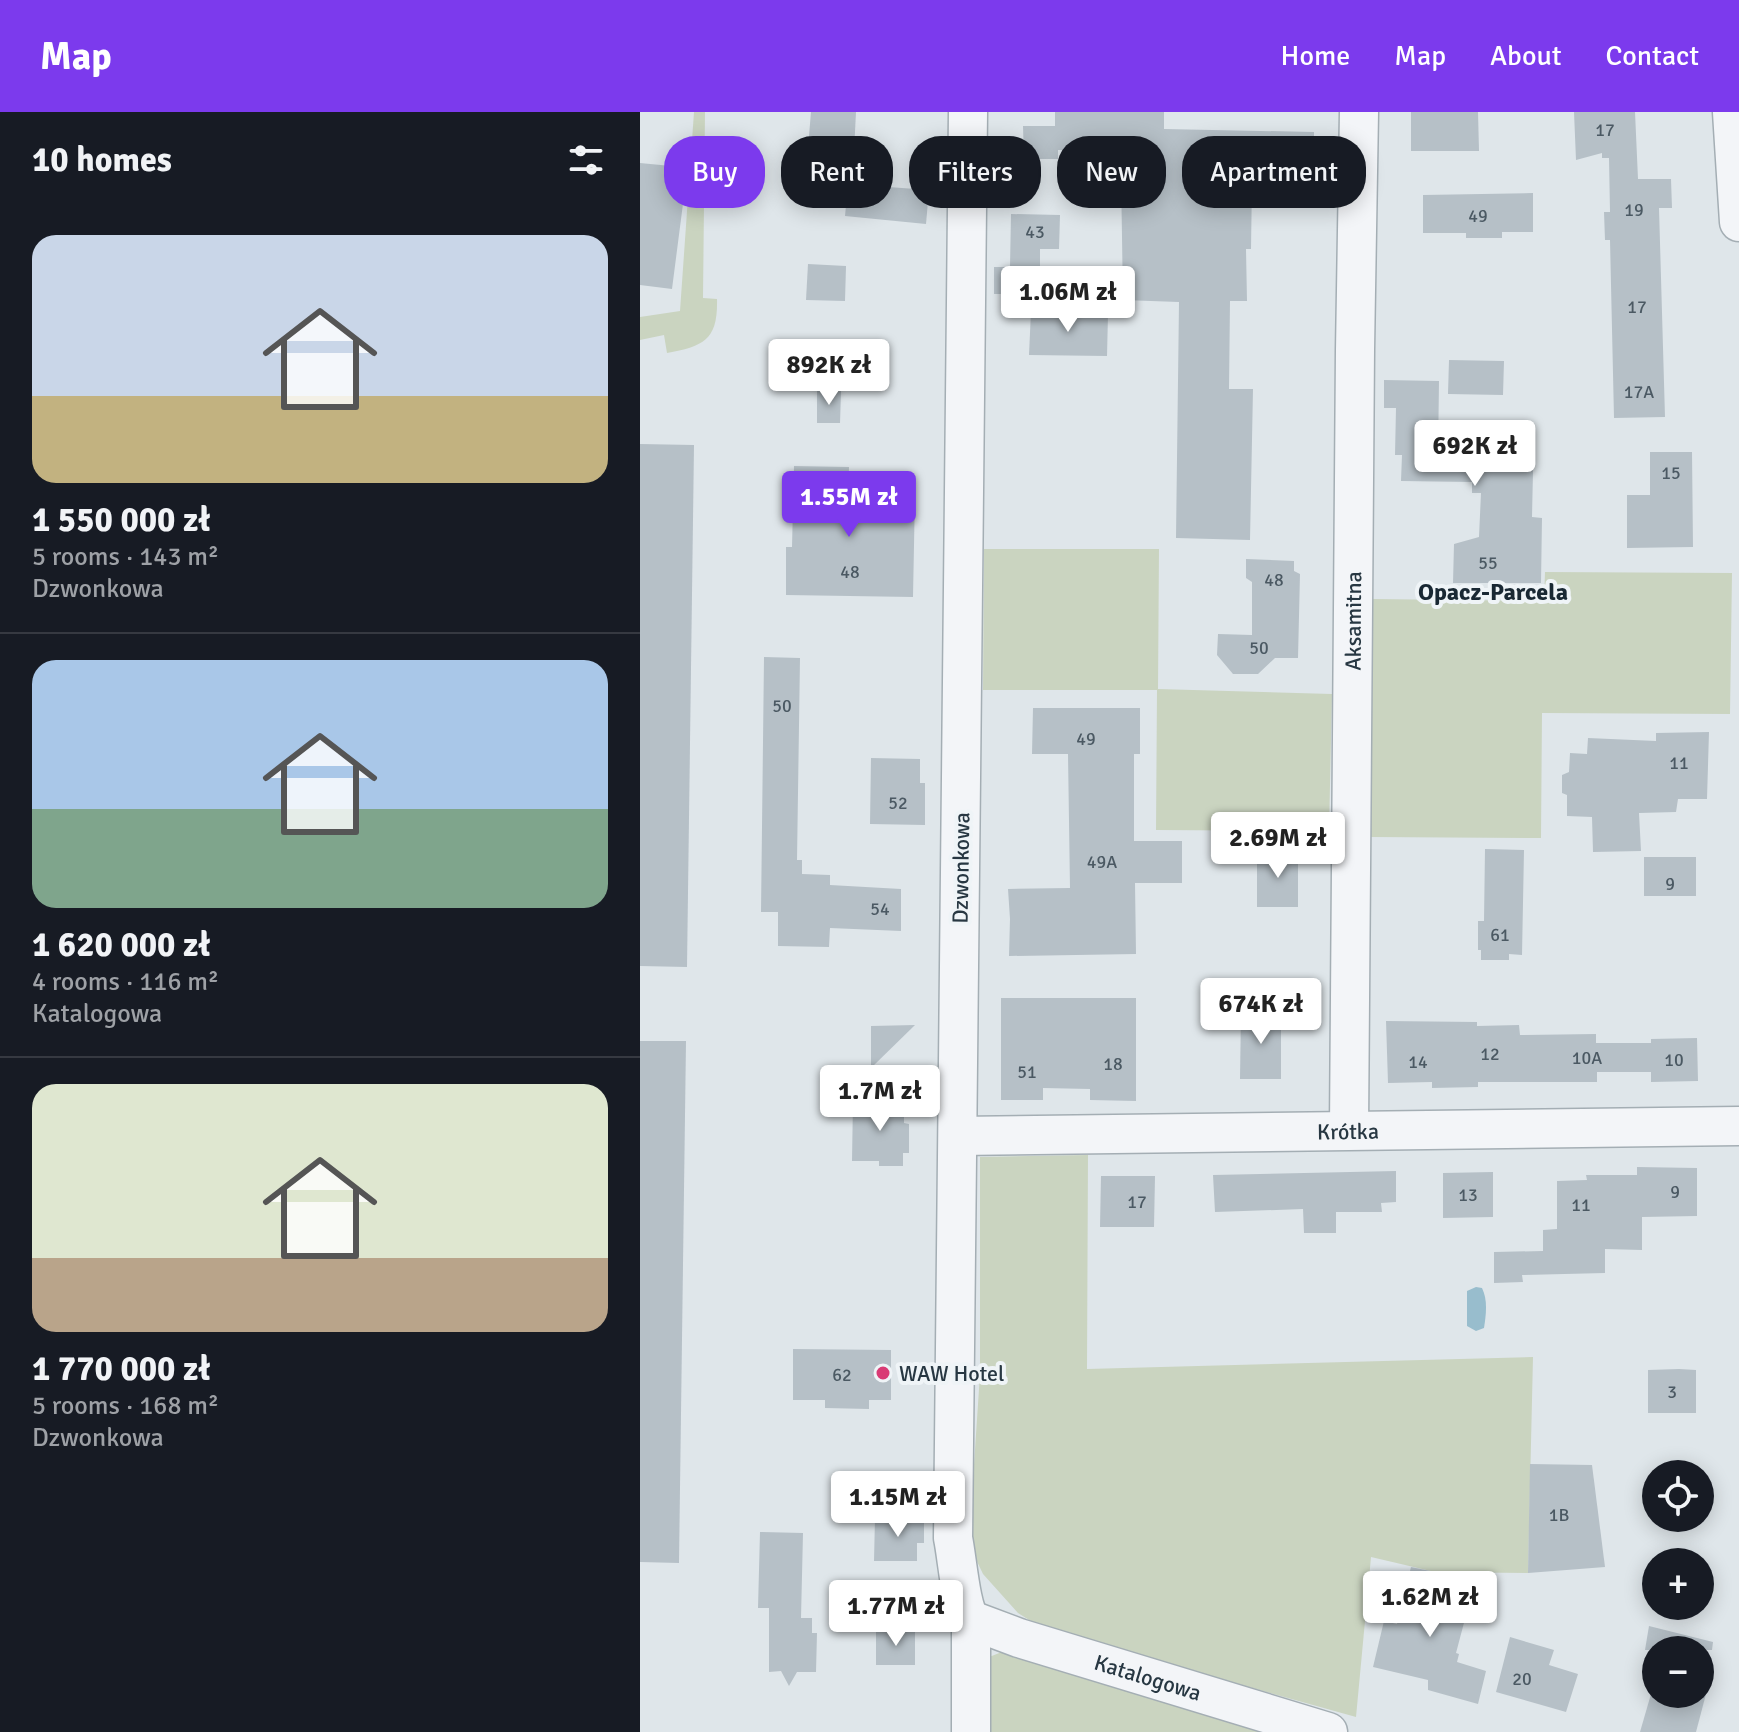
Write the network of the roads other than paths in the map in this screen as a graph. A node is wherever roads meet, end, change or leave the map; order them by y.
1 (968, 112) edge
2 (1359, 112) edge
3 (1732, 112) edge
4 (1739, 222) edge
5 (1739, 1126) edge
6 (1349, 1129) junction
7 (958, 1136) junction
8 (971, 1620) junction
9 (971, 1732) edge
10 (1328, 1732) edge

1 - 7 street, Dzwonkowa
2 - 6 street, Aksamitna
3 - 4 street
5 - 6 street, Krótka
6 - 7 street, Krótka
7 - 8 street, Dzwonkowa
8 - 9 street, Dzwonkowa
8 - 10 street, Katalogowa

